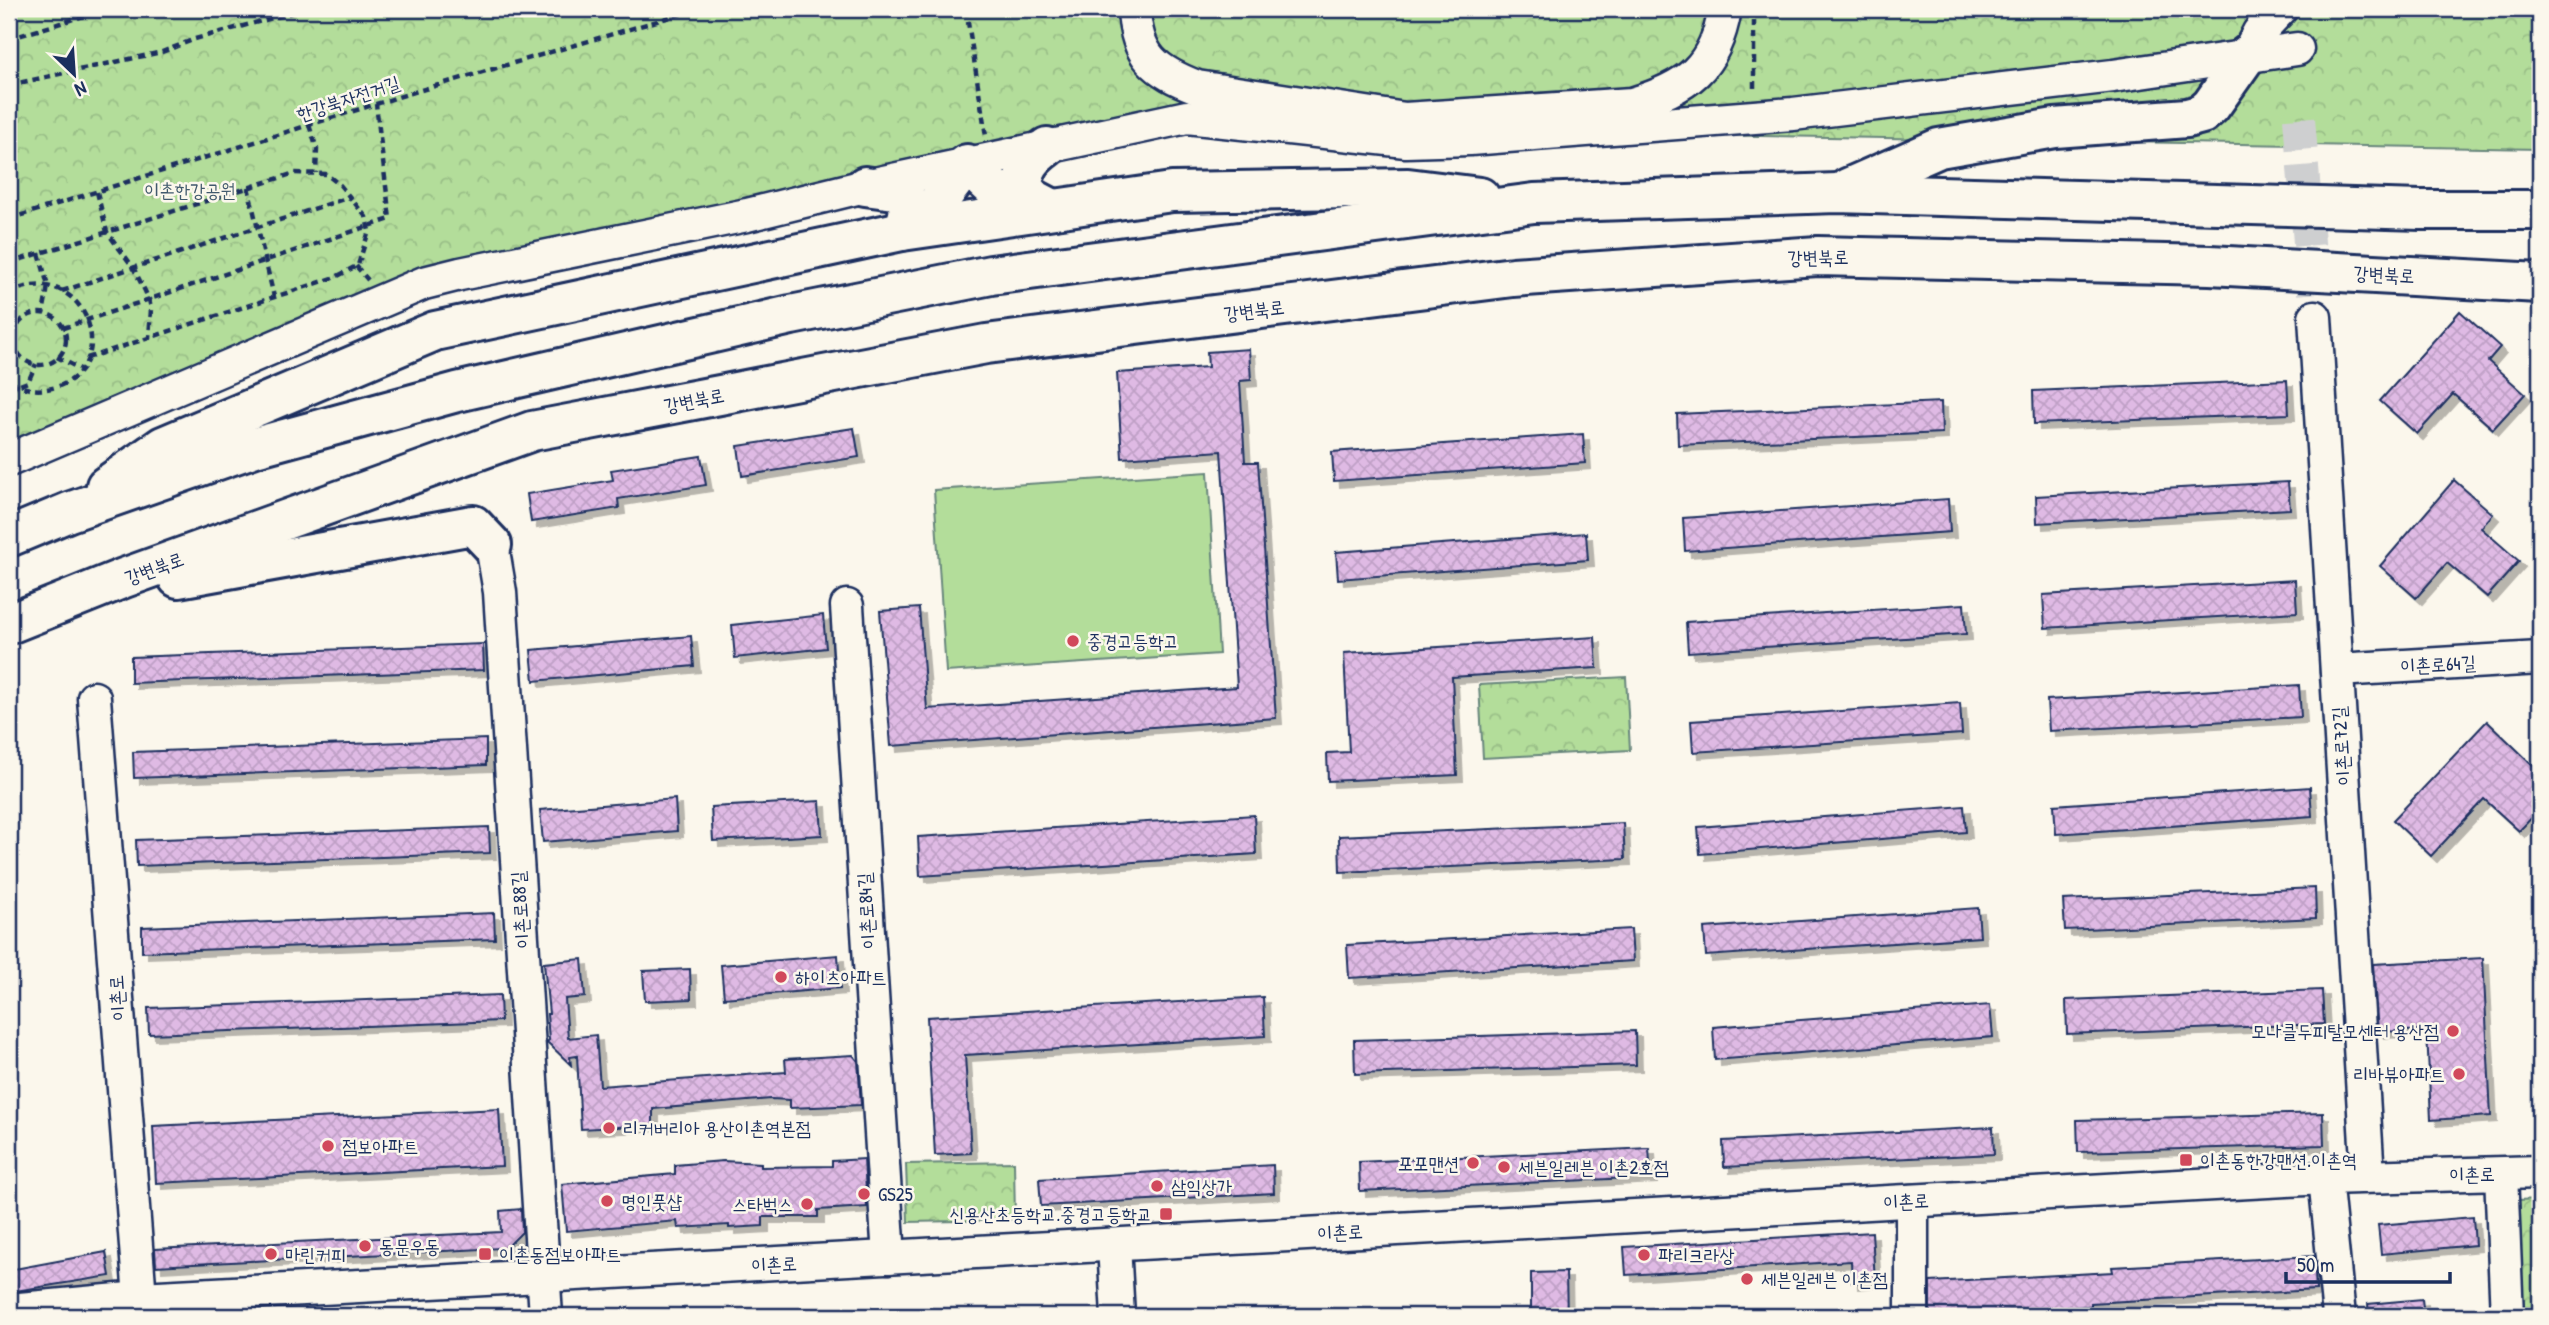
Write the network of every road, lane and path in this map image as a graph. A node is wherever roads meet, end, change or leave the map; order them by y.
1 (106, 9) edge
2 (306, 9) edge
3 (698, 9) edge
4 (966, 9) edge
5 (1134, 9) edge
6 (1725, 9) edge
7 (1754, 9) edge
8 (2281, 9) edge
9 (9, 39) edge
10 (2297, 49) dead end
11 (2247, 55) junction
12 (9, 85) edge
13 (376, 104) junction
14 (1754, 117) junction
15 (309, 125) junction
16 (1047, 147) junction
17 (978, 162) junction
18 (316, 173) junction
19 (865, 186) junction
20 (248, 187) junction
21 (97, 192) junction
22 (1837, 193) junction
23 (350, 197) junction
24 (1534, 203) junction
25 (2421, 210) junction
26 (2540, 210) edge
27 (1035, 211) junction
28 (9, 219) edge
29 (368, 226) junction
30 (257, 227) junction
31 (2540, 228) edge
32 (911, 229) junction
33 (107, 232) junction
34 (39, 254) junction
35 (265, 260) junction
36 (9, 263) edge
37 (133, 267) junction
38 (2540, 283) edge
39 (48, 286) junction
40 (62, 290) junction
41 (9, 293) edge
42 (274, 297) junction
43 (149, 299) junction
44 (43, 314) junction
45 (9, 315) edge
46 (2315, 317) tunnel mouth
47 (22, 320) junction
48 (88, 320) junction
49 (63, 328) junction
50 (149, 338) junction
51 (16, 348) junction
52 (9, 351) edge
53 (57, 357) junction
54 (87, 358) junction
55 (36, 364) junction
56 (80, 369) junction
57 (9, 382) edge
58 (18, 386) junction
59 (9, 389) edge
60 (9, 460) edge
61 (69, 512) junction
62 (9, 537) edge
63 (492, 545) joint
64 (76, 597) junction
65 (846, 606) dead end
66 (9, 624) edge
67 (2540, 658) edge
68 (2337, 670) junction
69 (94, 698) dead end
70 (2540, 1172) edge
71 (2501, 1174) junction
72 (2368, 1176) junction
73 (2325, 1178) junction
74 (1912, 1201) junction
75 (1114, 1245) junction
76 (888, 1257) junction
77 (543, 1276) junction
78 (140, 1298) junction
79 (239, 1305) edge
80 (9, 1310) edge
81 (546, 1316) edge
82 (1118, 1316) edge
83 (1912, 1316) edge
84 (2339, 1316) edge
85 (2507, 1316) edge

1 - 9 path
2 - 12 path
3 - 13 path, 한강북자전거길
4 - 17 path
5 - 6 street
7 - 14 path
8 - 11 street
10 - 11 street
11 - 14 street
11 - 22 highway
13 - 15 path, 한강북자전거길
13 - 29 path
14 - 16 street
15 - 18 path
15 - 21 path, 한강북자전거길
16 - 17 street
16 - 27 highway
17 - 19 street
17 - 27 highway
17 - 32 highway
18 - 20 path
18 - 23 path
19 - 32 highway
19 - 60 street
20 - 30 path
20 - 33 path
21 - 28 path, 한강북자전거길
21 - 33 path
22 - 24 highway
22 - 25 highway
23 - 29 path
23 - 30 path
24 - 27 highway
24 - 61 highway
25 - 26 highway
25 - 31 highway
27 - 32 highway
29 - 35 path
29 - 42 path
30 - 35 path
30 - 37 path
32 - 61 highway
33 - 34 path
33 - 37 path
34 - 36 path
34 - 39 path
35 - 42 path
35 - 43 path
37 - 40 path
37 - 43 path
38 - 64 highway, 강변북로
39 - 40 path
39 - 41 path
39 - 44 path
40 - 48 path
42 - 50 path
43 - 48 path
43 - 50 path
44 - 47 path
44 - 49 path
45 - 47 path
46 - 68 street, 이촌로72길
47 - 51 path
48 - 49 path
48 - 54 path
49 - 53 path
50 - 54 path
51 - 52 path
51 - 55 path
53 - 55 path
53 - 56 path
54 - 56 path
55 - 58 path
56 - 58 path
57 - 58 path
58 - 59 path
61 - 62 highway
63 - 64 highway
63 - 77 street, 이촌로88길
64 - 66 highway, 강변북로
65 - 76 street, 이촌로84길
67 - 68 street, 이촌로64길
68 - 72 street, 이촌로72길
69 - 78 street, 이촌로
70 - 71 street, 이촌로
71 - 72 street, 이촌로
71 - 85 street
72 - 73 street, 이촌로
73 - 74 street, 이촌로
73 - 84 street
74 - 75 street, 이촌로
74 - 83 street
75 - 76 street, 이촌로
75 - 82 street
76 - 77 street, 이촌로
77 - 79 street, 이촌로
77 - 81 street, 이촌로88길
78 - 79 street, 이촌로
78 - 80 street, 이촌로

